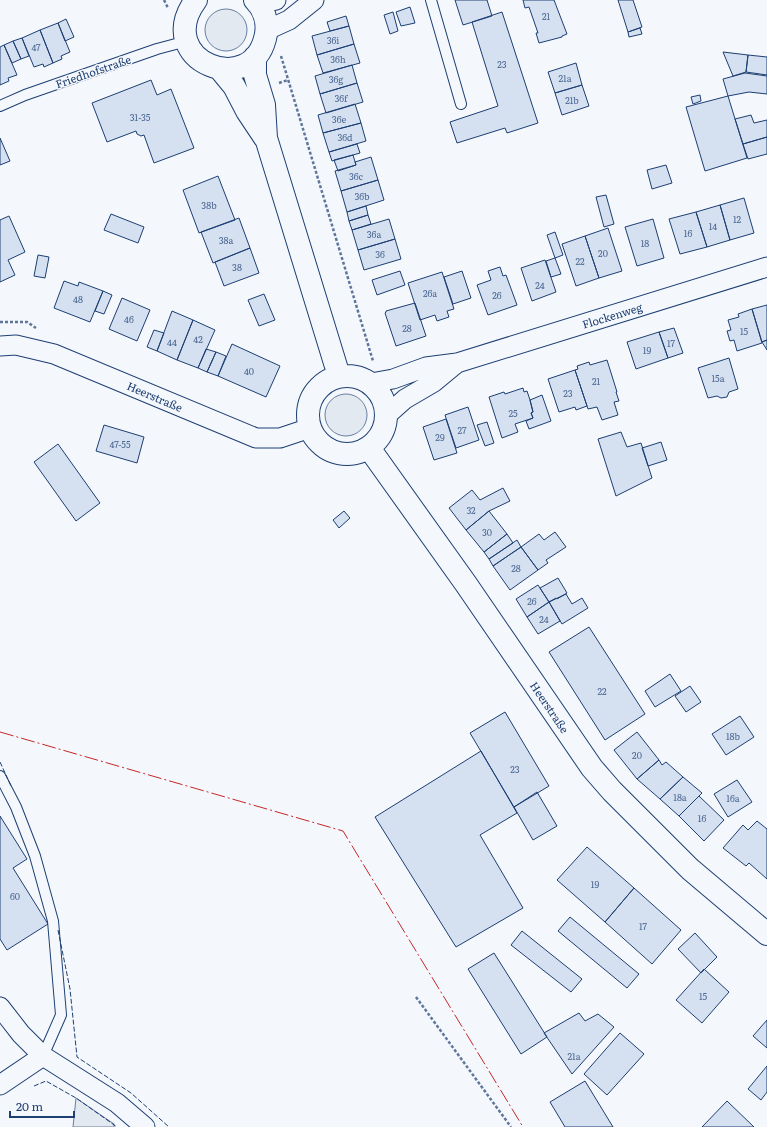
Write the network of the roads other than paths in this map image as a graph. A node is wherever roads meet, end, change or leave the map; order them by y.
1 (196, 0) edge
2 (314, 0) edge
3 (431, 0) edge
4 (263, 1) edge
5 (171, 5) edge
6 (267, 30) junction
7 (187, 41) junction
8 (255, 57) junction
9 (220, 69) junction
10 (461, 104) dead end
11 (0, 106) edge
12 (266, 138) junction
13 (767, 267) edge
14 (0, 346) edge
15 (457, 363) junction
16 (339, 376) junction
17 (371, 383) junction
18 (387, 415) junction
19 (310, 428) junction
20 (369, 448) junction
21 (0, 776) edge
22 (767, 934) edge
23 (0, 1007) edge
24 (43, 1056) junction
25 (0, 1085) edge
26 (145, 1127) edge

1 - 5 street
2 - 6 street
3 - 10 lane
4 - 6 street
5 - 7 street
6 - 8 street
7 - 9 street
7 - 11 lane, Friedhofstraße
8 - 9 street
8 - 12 street
9 - 12 street
12 - 16 street
13 - 15 street, Flockenweg
14 - 19 street, Heerstraße
15 - 17 street, Flockenweg
15 - 18 street, Flockenweg
16 - 17 street
16 - 19 street
17 - 18 street
18 - 20 street
19 - 20 street
20 - 22 street, Heerstraße
21 - 24 lane
23 - 24 street
24 - 25 street
24 - 26 street

